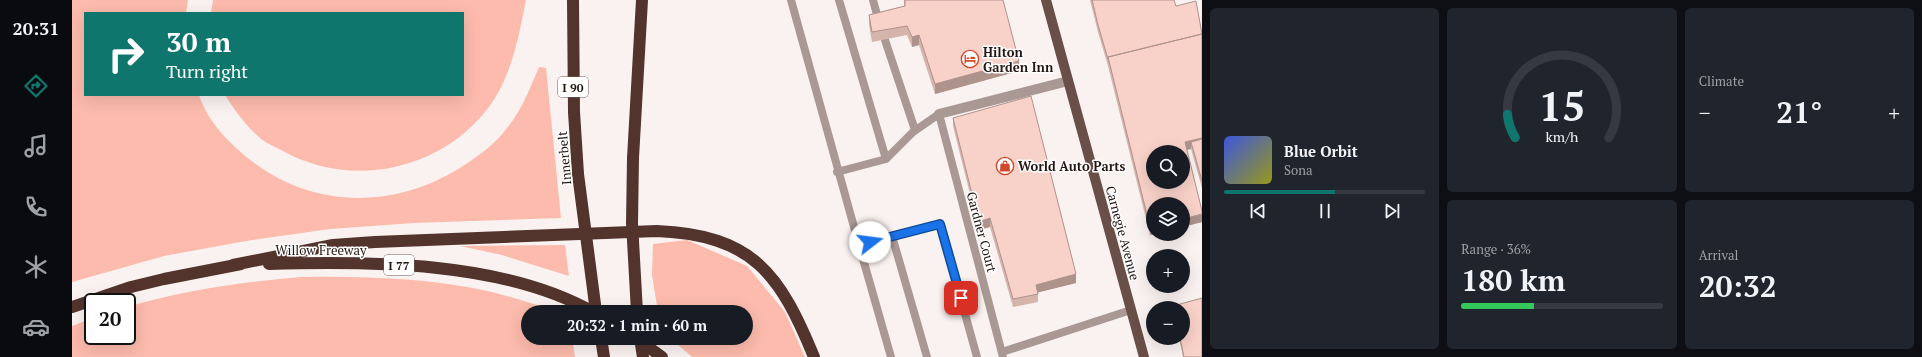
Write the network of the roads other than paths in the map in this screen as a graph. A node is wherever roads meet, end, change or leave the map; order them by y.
1 (573, 0) edge
2 (642, 0) edge
3 (792, 0) edge
4 (839, 0) edge
5 (873, 0) edge
6 (1046, 0) edge
7 (879, 22) edge
8 (885, 40) edge
9 (1068, 81) junction
10 (939, 114) junction
11 (916, 130) junction
12 (886, 159) junction
13 (837, 172) junction
14 (892, 236) junction
15 (858, 245) junction
16 (233, 265) junction
17 (578, 305) edge
18 (595, 305) edge
19 (637, 305) edge
20 (72, 307) edge
21 (1131, 310) junction
22 (602, 345) edge
23 (641, 345) edge
24 (646, 345) edge
25 (1002, 354) edge
26 (604, 357) edge
27 (643, 357) edge
28 (662, 357) edge
29 (814, 357) edge
30 (891, 357) edge
31 (927, 357) edge
32 (977, 357) edge
33 (1144, 357) edge

1 - 18 highway, Innerbelt / I 90, bridge
2 - 19 highway, bridge
3 - 13 lane
4 - 12 lane
5 - 7 lane
6 - 9 main road, Carnegie Avenue
8 - 11 lane
9 - 10 street
9 - 21 main road, Carnegie Avenue
10 - 11 lane
10 - 25 lane, Gardner Court
11 - 12 lane
12 - 13 lane
13 - 15 lane
14 - 15 lane
14 - 31 lane
14 - 32 lane
15 - 30 lane
16 - 17 highway, Willow Freeway / I 77
16 - 20 highway, Willow Freeway / I 77
16 - 29 highway
21 - 25 lane
21 - 33 main road, Carnegie Avenue
22 - 26 highway
23 - 27 highway, bridge
24 - 28 highway

